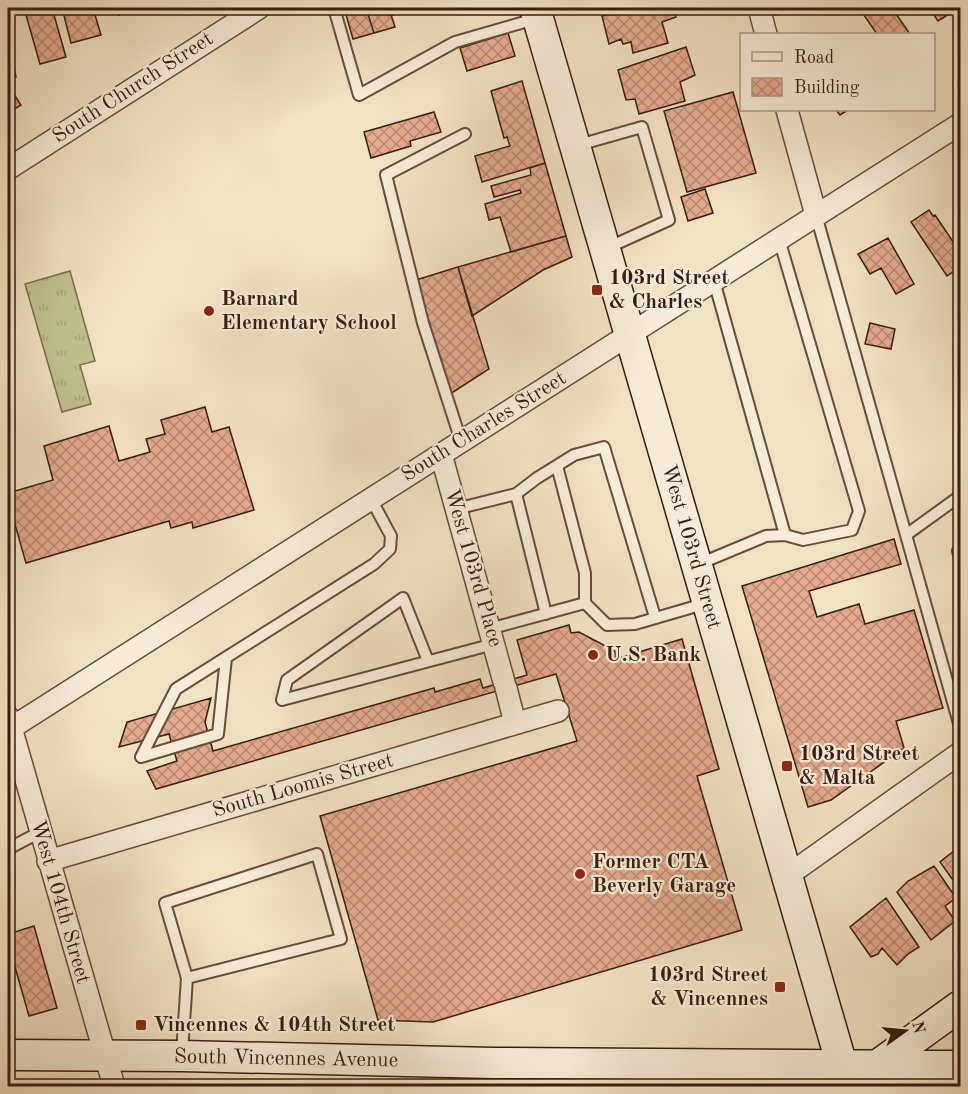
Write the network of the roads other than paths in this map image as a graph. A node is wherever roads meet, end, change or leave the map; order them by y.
1 (259, 8) edge
2 (333, 8) edge
3 (759, 8) edge
4 (537, 13) edge
5 (766, 33) edge
6 (787, 111) edge
7 (960, 124) edge
8 (465, 134) dead end
9 (575, 146) junction
10 (8, 169) edge
11 (816, 215) junction
12 (779, 239) junction
13 (605, 249) junction
14 (714, 280) junction
15 (629, 335) junction
16 (462, 441) junction
17 (441, 454) junction
18 (557, 466) junction
19 (516, 494) junction
20 (960, 496) edge
21 (370, 499) junction
22 (456, 509) junction
23 (785, 535) junction
24 (906, 535) junction
25 (696, 565) junction
26 (585, 603) junction
27 (707, 603) junction
28 (546, 614) junction
29 (655, 617) junction
30 (492, 636) junction
31 (226, 658) junction
32 (428, 661) junction
33 (558, 711) dead end
34 (515, 723) junction
35 (9, 725) edge
36 (960, 727) edge
37 (960, 753) edge
38 (40, 832) junction
39 (8, 849) edge
40 (48, 861) junction
41 (787, 876) junction
42 (187, 978) junction
43 (960, 1006) edge
44 (8, 1055) edge
45 (105, 1055) junction
46 (182, 1056) junction
47 (879, 1065) junction
48 (960, 1066) edge
49 (845, 1076) edge
50 (114, 1086) edge

1 - 10 street, South Church Street
2 - 4 lane
3 - 5 street
4 - 9 main road, West 103rd Street
6 - 11 street
7 - 11 street, South Charles Street
8 - 16 lane
9 - 13 main road, West 103rd Street
9 - 13 lane
11 - 12 street, South Charles Street
11 - 24 lane
12 - 14 street, South Charles Street
12 - 23 lane
13 - 15 main road, West 103rd Street
14 - 15 street, South Charles Street
14 - 23 lane
15 - 16 street, South Charles Street
15 - 25 main road, West 103rd Street
16 - 17 street, South Charles Street
17 - 21 street, South Charles Street
17 - 22 street, West 103rd Place
18 - 19 lane
18 - 26 lane
18 - 29 lane
19 - 22 lane
19 - 28 lane
20 - 24 lane
21 - 31 lane
21 - 35 street, South Charles Street
22 - 30 street, West 103rd Place
23 - 25 lane
24 - 36 lane
25 - 27 main road, West 103rd Street
26 - 28 lane
26 - 29 lane
27 - 29 lane
27 - 41 main road, West 103rd Street
28 - 30 lane
30 - 32 lane
30 - 34 street, West 103rd Place
31 - 31 lane
32 - 32 lane
33 - 34 street, South Loomis Street
34 - 40 street, South Loomis Street
35 - 38 street, West 104th Street
37 - 41 street
38 - 39 lane
38 - 40 street, West 104th Street
40 - 45 street, West 104th Street
41 - 49 main road, West 103rd Street
42 - 42 lane
42 - 46 lane
43 - 47 main road
44 - 45 main road, South Vincennes Avenue
45 - 46 main road, South Vincennes Avenue
45 - 50 street, West 104th Street
46 - 49 main road, South Vincennes Avenue
47 - 48 main road, South Vincennes Avenue
47 - 49 main road, South Vincennes Avenue

